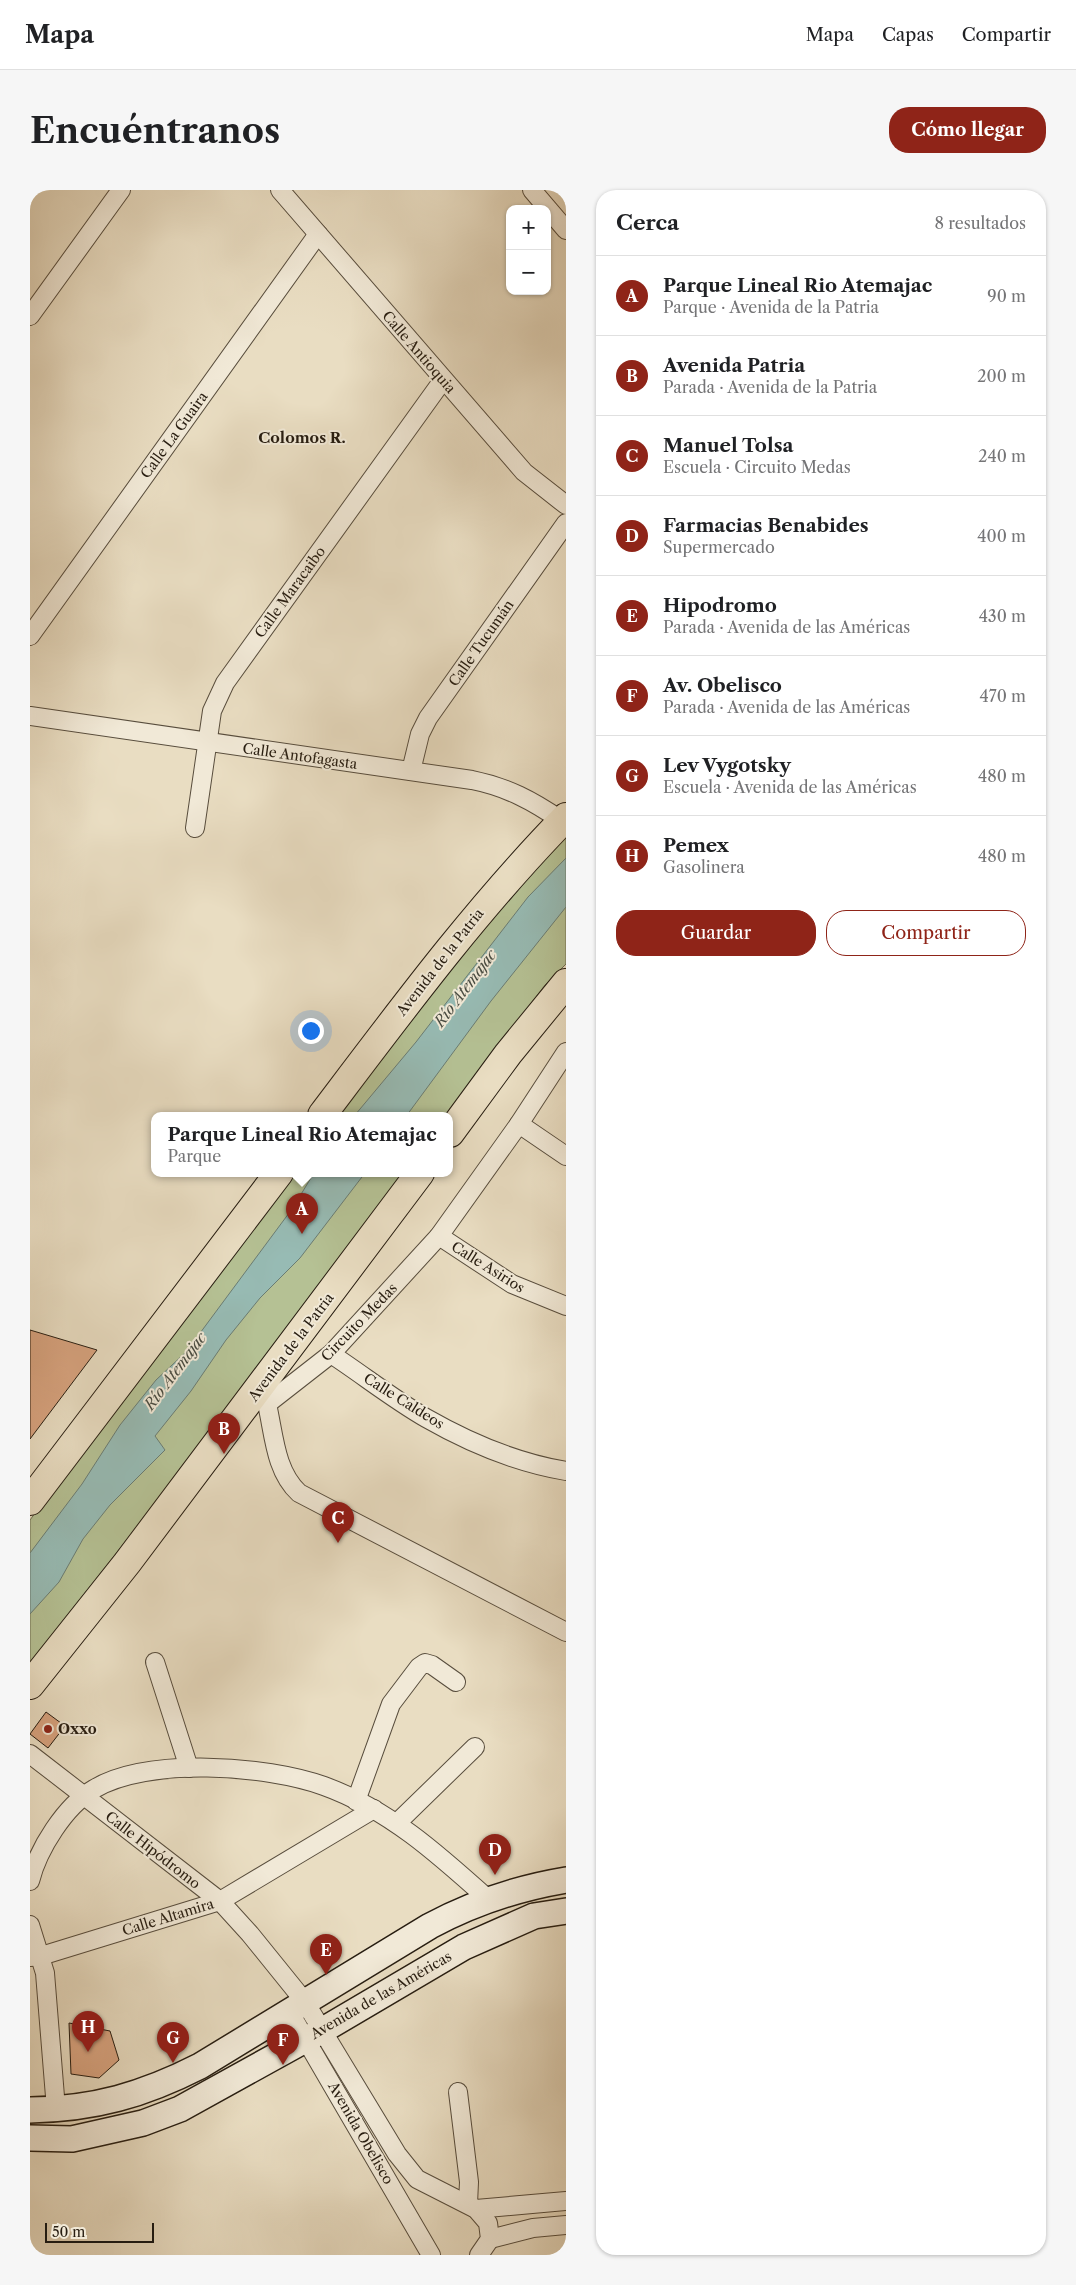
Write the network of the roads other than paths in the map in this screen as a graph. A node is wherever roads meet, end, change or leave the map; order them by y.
1 (121, 190) edge
2 (280, 190) edge
3 (532, 190) edge
4 (566, 230) edge
5 (318, 234) junction
6 (30, 316) edge
7 (443, 380) junction
8 (566, 505) edge
9 (566, 523) edge
10 (30, 636) edge
11 (30, 716) edge
12 (208, 743) junction
13 (411, 770) junction
14 (564, 819) edge
15 (195, 828) dead end
16 (566, 982) edge
17 (566, 1052) edge
18 (324, 1112) edge
19 (519, 1124) junction
20 (453, 1129) edge
21 (566, 1156) edge
22 (276, 1177) edge
23 (417, 1177) edge
24 (439, 1236) junction
25 (566, 1306) edge
26 (330, 1354) junction
27 (258, 1404) junction
28 (566, 1471) edge
29 (30, 1501) edge
30 (566, 1632) edge
31 (155, 1662) dead end
32 (456, 1682) dead end
33 (30, 1685) edge
34 (475, 1747) dead end
35 (30, 1754) edge
36 (189, 1768) junction
37 (83, 1796) junction
38 (356, 1801) junction
39 (374, 1809) junction
40 (397, 1823) junction
41 (30, 1880) edge
42 (566, 1880) edge
43 (488, 1899) junction
44 (220, 1902) junction
45 (566, 1911) edge
46 (30, 1925) edge
47 (35, 1956) edge
48 (297, 2007) junction
49 (314, 2034) junction
50 (458, 2092) dead end
51 (56, 2109) junction
52 (30, 2110) edge
53 (30, 2138) edge
54 (417, 2179) junction
55 (398, 2197) junction
56 (566, 2201) edge
57 (472, 2206) junction
58 (566, 2225) edge
59 (490, 2240) junction
60 (431, 2255) edge
61 (479, 2255) edge

1 - 6 street
2 - 5 street, Calle Antioquia
3 - 4 street
5 - 7 street, Calle Antioquia
5 - 10 street, Calle La Guaira
7 - 8 street, Calle Antioquia
7 - 12 street, Calle Maracaibo
9 - 13 street, Calle Tucumán
11 - 12 street, Calle Antofagasta
12 - 13 street, Calle Antofagasta
12 - 15 street, Calle Maracaibo
13 - 14 street, Calle Antofagasta
14 - 18 main road, Avenida de la Patria
16 - 20 main road
17 - 19 street, Circuito Medas
19 - 21 street
19 - 24 street, Circuito Medas
22 - 29 main road
23 - 27 main road, Avenida de la Patria
24 - 25 street, Calle Asirios
24 - 26 street, Circuito Medas
26 - 27 street, Circuito Medas
26 - 28 street, Calle Caldeos
27 - 30 street
27 - 33 main road, Avenida de la Patria
31 - 36 street
32 - 38 street
34 - 40 street
35 - 37 street, Calle Hipódromo
36 - 37 street
36 - 38 street
37 - 41 street
37 - 44 street, Calle Hipódromo
38 - 39 street
39 - 40 street
39 - 44 street, Calle Altamira
40 - 43 street
42 - 43 main road
43 - 48 main road
44 - 47 street, Calle Altamira
44 - 48 street, Calle Hipódromo
45 - 49 main road, Avenida de las Américas
46 - 47 street
47 - 51 street
48 - 49 street, Avenida Obelisco
48 - 51 main road
49 - 53 main road, Avenida de las Américas
49 - 54 street, Avenida Obelisco
49 - 55 street, Avenida Obelisco
50 - 57 street
51 - 52 main road
54 - 55 street
54 - 57 street, Avenida Obelisco
55 - 60 street, Avenida Obelisco
56 - 57 street
57 - 59 street
58 - 59 street
59 - 61 street

